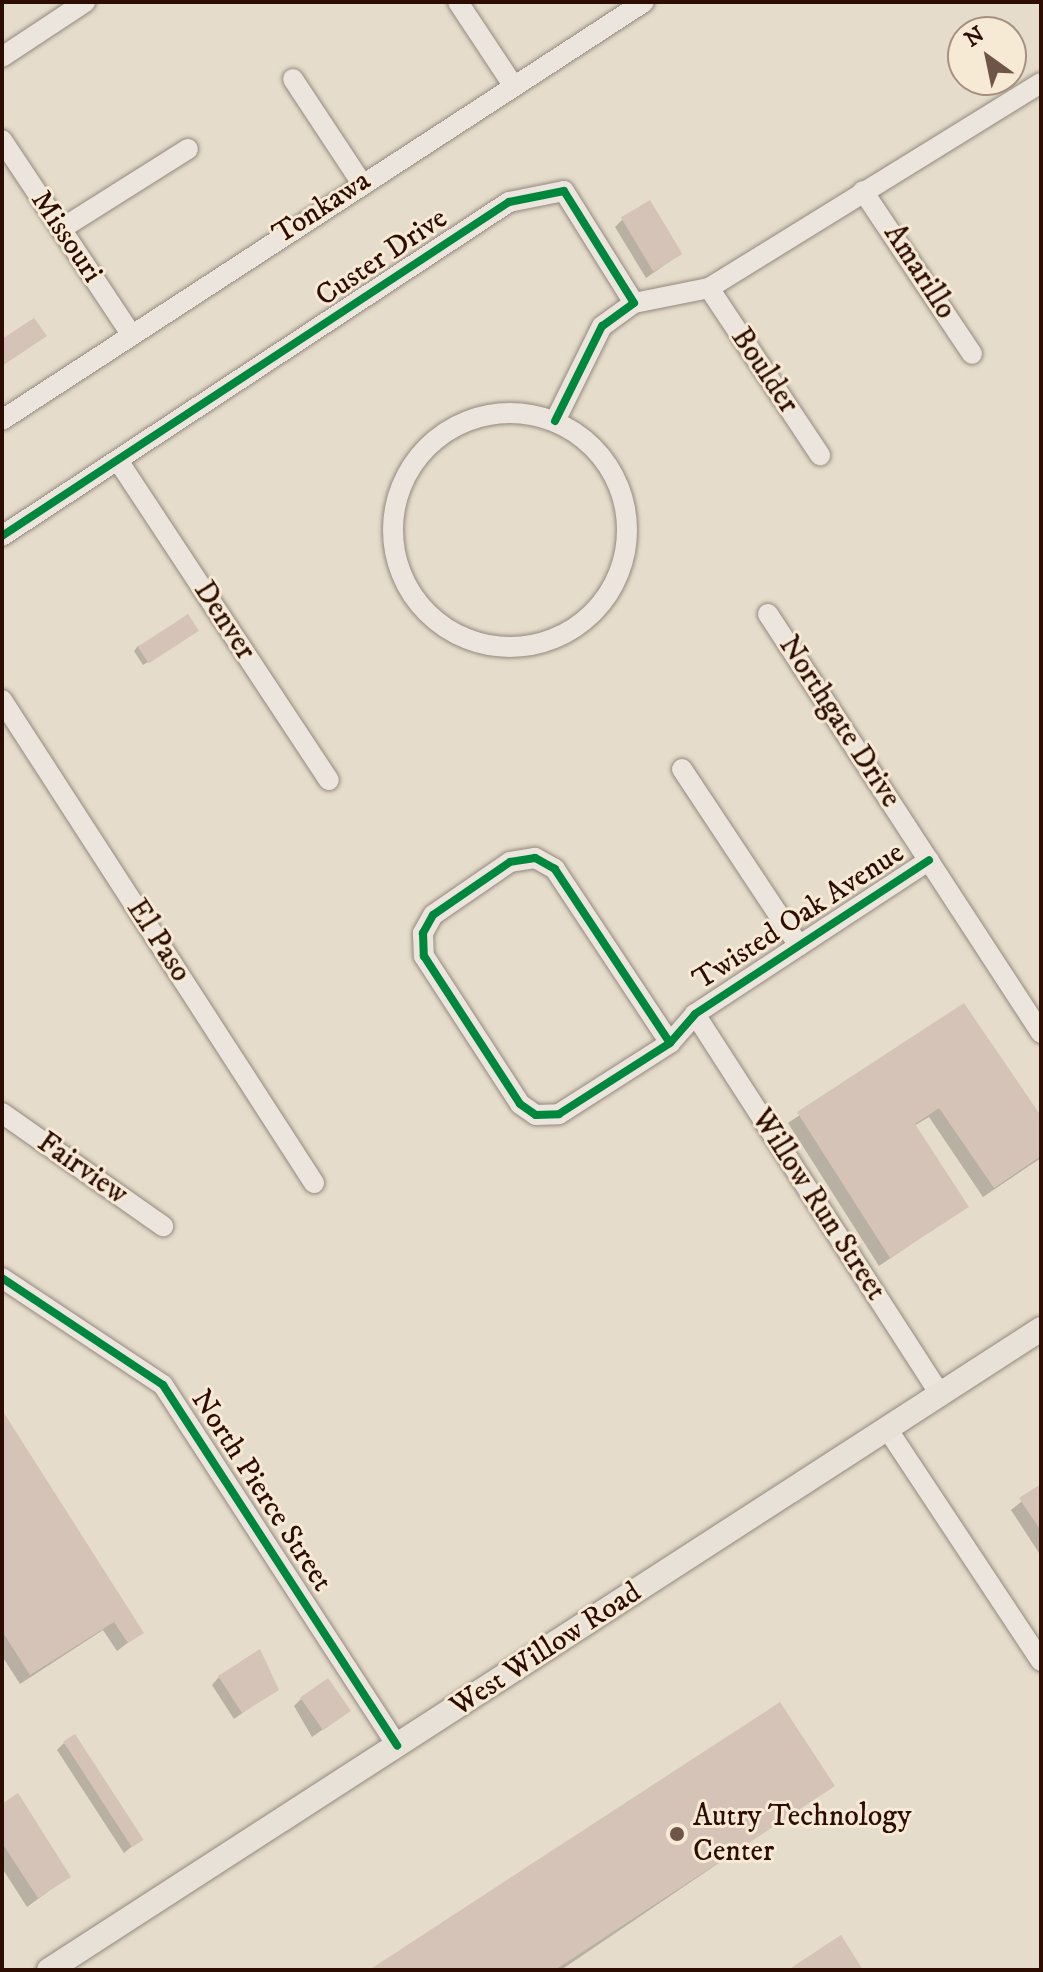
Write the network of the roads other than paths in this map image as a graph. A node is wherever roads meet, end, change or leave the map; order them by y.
1 (85, 2) edge
2 (458, 2) edge
3 (644, 2) edge
4 (2, 57) edge
5 (293, 79) dead end
6 (1041, 83) edge
7 (513, 85) junction
8 (2, 140) edge
9 (188, 149) dead end
10 (361, 182) junction
11 (863, 191) junction
12 (61, 229) junction
13 (709, 288) junction
14 (634, 303) junction
15 (131, 334) junction
16 (972, 354) dead end
17 (2, 420) edge
18 (555, 421) junction
19 (820, 455) dead end
20 (119, 462) junction
21 (2, 536) edge
22 (768, 614) dead end
23 (2, 700) edge
24 (682, 769) dead end
25 (329, 780) dead end
26 (929, 860) junction
27 (799, 946) junction
28 (695, 1014) junction
29 (1041, 1033) edge
30 (670, 1043) junction
31 (2, 1113) edge
32 (314, 1183) dead end
33 (163, 1226) dead end
34 (2, 1278) edge
35 (1041, 1329) edge
36 (941, 1396) junction
37 (888, 1430) junction
38 (1041, 1661) edge
39 (397, 1746) junction
40 (49, 1970) edge

1 - 4 street
2 - 7 street
3 - 7 street, Tonkawa
5 - 10 street
6 - 11 street
7 - 10 street, Tonkawa
8 - 12 street, Missouri
9 - 12 street
10 - 15 street, Tonkawa
11 - 13 street
11 - 16 street, Amarillo
12 - 15 street, Missouri
13 - 14 street
13 - 19 street, Boulder
14 - 18 street
14 - 20 street, Custer Drive
15 - 17 street, Tonkawa
18 - 18 street
20 - 21 street, Custer Drive
20 - 25 street, Denver
22 - 26 street, Northgate Drive
23 - 32 street, El Paso
24 - 27 street
26 - 27 street, Twisted Oak Avenue
26 - 29 street, Northgate Drive
27 - 28 street, Twisted Oak Avenue
28 - 30 street, Twisted Oak Avenue
28 - 36 street, Willow Run Street
30 - 30 street, Twisted Oak Avenue
31 - 33 street, Fairview
34 - 39 street, North Pierce Street
35 - 36 main road, West Willow Road
36 - 37 main road, West Willow Road
37 - 38 street
37 - 39 main road, West Willow Road
39 - 40 main road, West Willow Road

